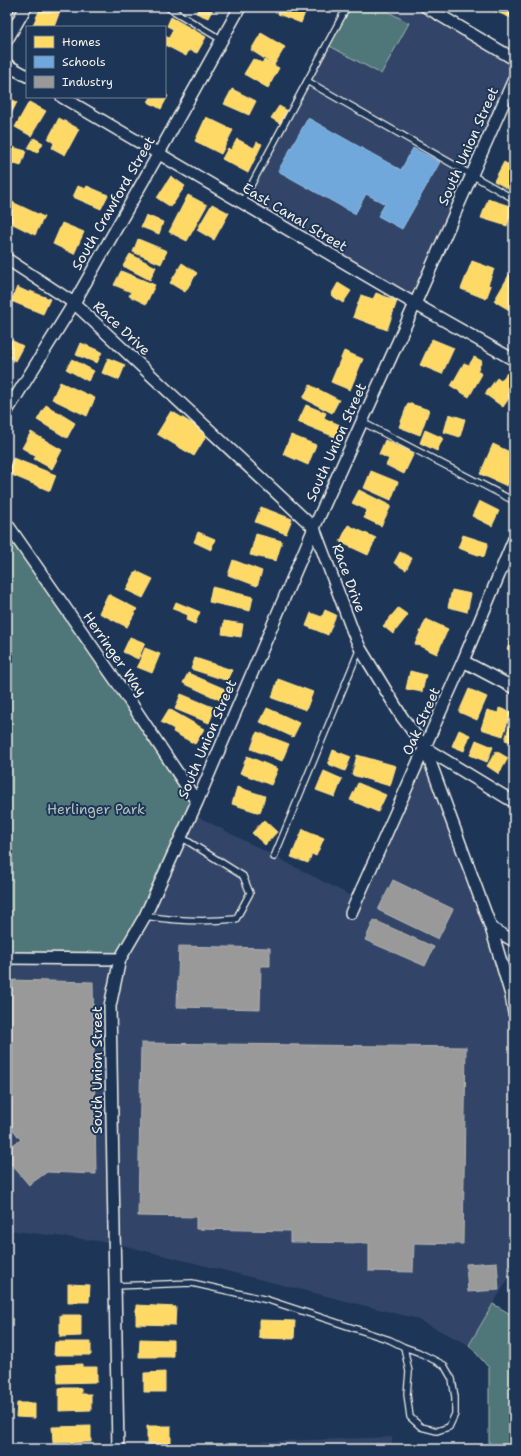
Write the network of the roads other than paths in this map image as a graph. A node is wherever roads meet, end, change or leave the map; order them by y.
1 (26, 7) edge
2 (167, 7) edge
3 (240, 7) edge
4 (347, 7) edge
5 (426, 7) edge
6 (7, 40) edge
7 (222, 40) junction
8 (514, 59) edge
9 (7, 65) edge
10 (26, 75) edge
11 (514, 79) edge
12 (307, 81) junction
13 (64, 98) edge
14 (159, 153) junction
15 (472, 174) junction
16 (514, 199) edge
17 (242, 202) junction
18 (7, 259) edge
19 (74, 303) junction
20 (415, 304) junction
21 (514, 360) edge
22 (7, 411) edge
23 (362, 422) junction
24 (514, 501) edge
25 (7, 524) edge
26 (314, 528) junction
27 (514, 539) edge
28 (360, 648) junction
29 (464, 661) junction
30 (514, 688) edge
31 (425, 748) junction
32 (197, 802) junction
33 (514, 802) edge
34 (180, 837) junction
35 (274, 857) dead end
36 (351, 913) dead end
37 (145, 916) junction
38 (491, 928) junction
39 (514, 941) edge
40 (7, 958) edge
41 (120, 959) junction
42 (514, 1012) edge
43 (115, 1286) junction
44 (404, 1347) junction
45 (118, 1449) edge

1 - 6 street
2 - 7 lane
3 - 7 street, South Crawford Street
4 - 12 lane
5 - 8 street
7 - 14 street, South Crawford Street
9 - 10 street
11 - 15 street, South Union Street
12 - 15 lane
12 - 17 lane
13 - 14 street, East Canal Street
14 - 17 street, East Canal Street
14 - 19 street, South Crawford Street
15 - 16 lane
15 - 20 street, South Union Street
17 - 20 street, East Canal Street
18 - 19 street, Race Drive
19 - 22 street, South Crawford Street
19 - 26 street, Race Drive
20 - 21 street, East Canal Street
20 - 23 street, South Union Street
23 - 24 lane
23 - 26 street, South Union Street
25 - 32 street, Herringer Way
26 - 28 street, Race Drive
26 - 32 street, South Union Street
27 - 29 street, Oak Street
28 - 31 street, Race Drive
28 - 35 lane
29 - 30 street
29 - 31 street, Oak Street
31 - 33 street
31 - 36 street, Oak Street
31 - 38 street, Race Drive
32 - 34 street, South Union Street
34 - 37 street, South Union Street
34 - 37 lane
37 - 41 street, South Union Street
38 - 39 street
38 - 42 street, Race Drive
40 - 41 street
41 - 43 street, South Union Street
43 - 44 lane
43 - 45 street, South Union Street
44 - 44 lane

